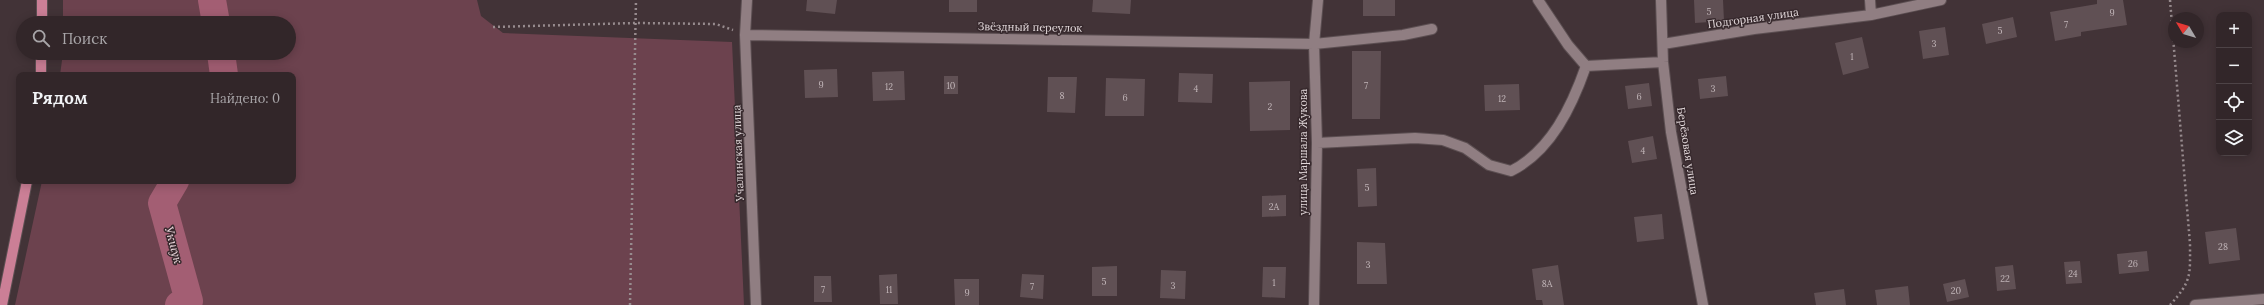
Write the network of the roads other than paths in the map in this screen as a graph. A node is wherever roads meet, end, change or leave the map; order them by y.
1 (42, 0) edge
2 (747, 0) edge
3 (1318, 0) edge
4 (1538, 0) edge
5 (1661, 0) edge
6 (1870, 0) edge
7 (1941, 0) edge
8 (1871, 15) junction
9 (42, 16) edge
10 (1432, 29) dead end
11 (745, 35) junction
12 (1314, 44) junction
13 (1663, 44) junction
14 (41, 60) edge
15 (1664, 62) junction
16 (1586, 66) junction
17 (41, 72) edge
18 (1317, 143) junction
19 (26, 184) edge
20 (2264, 299) edge
21 (2, 305) edge
22 (756, 305) edge
23 (1314, 305) edge
24 (1703, 305) edge
25 (2196, 305) edge

1 - 9 main road
2 - 11 street, Учалинская улица
3 - 12 street, улица Маршала Жукова
4 - 16 street
5 - 13 street, Берёзовая улица
6 - 8 street
7 - 8 street, Подгорная улица
8 - 13 street, Подгорная улица
10 - 12 street, Звёздный переулок
11 - 12 street, Звёздный переулок
11 - 22 street, Учалинская улица
12 - 18 street, улица Маршала Жукова
13 - 15 street, Берёзовая улица
14 - 17 main road
15 - 16 street
15 - 24 street, Берёзовая улица
16 - 18 street
18 - 23 street, улица Маршала Жукова
19 - 21 main road
20 - 25 street

